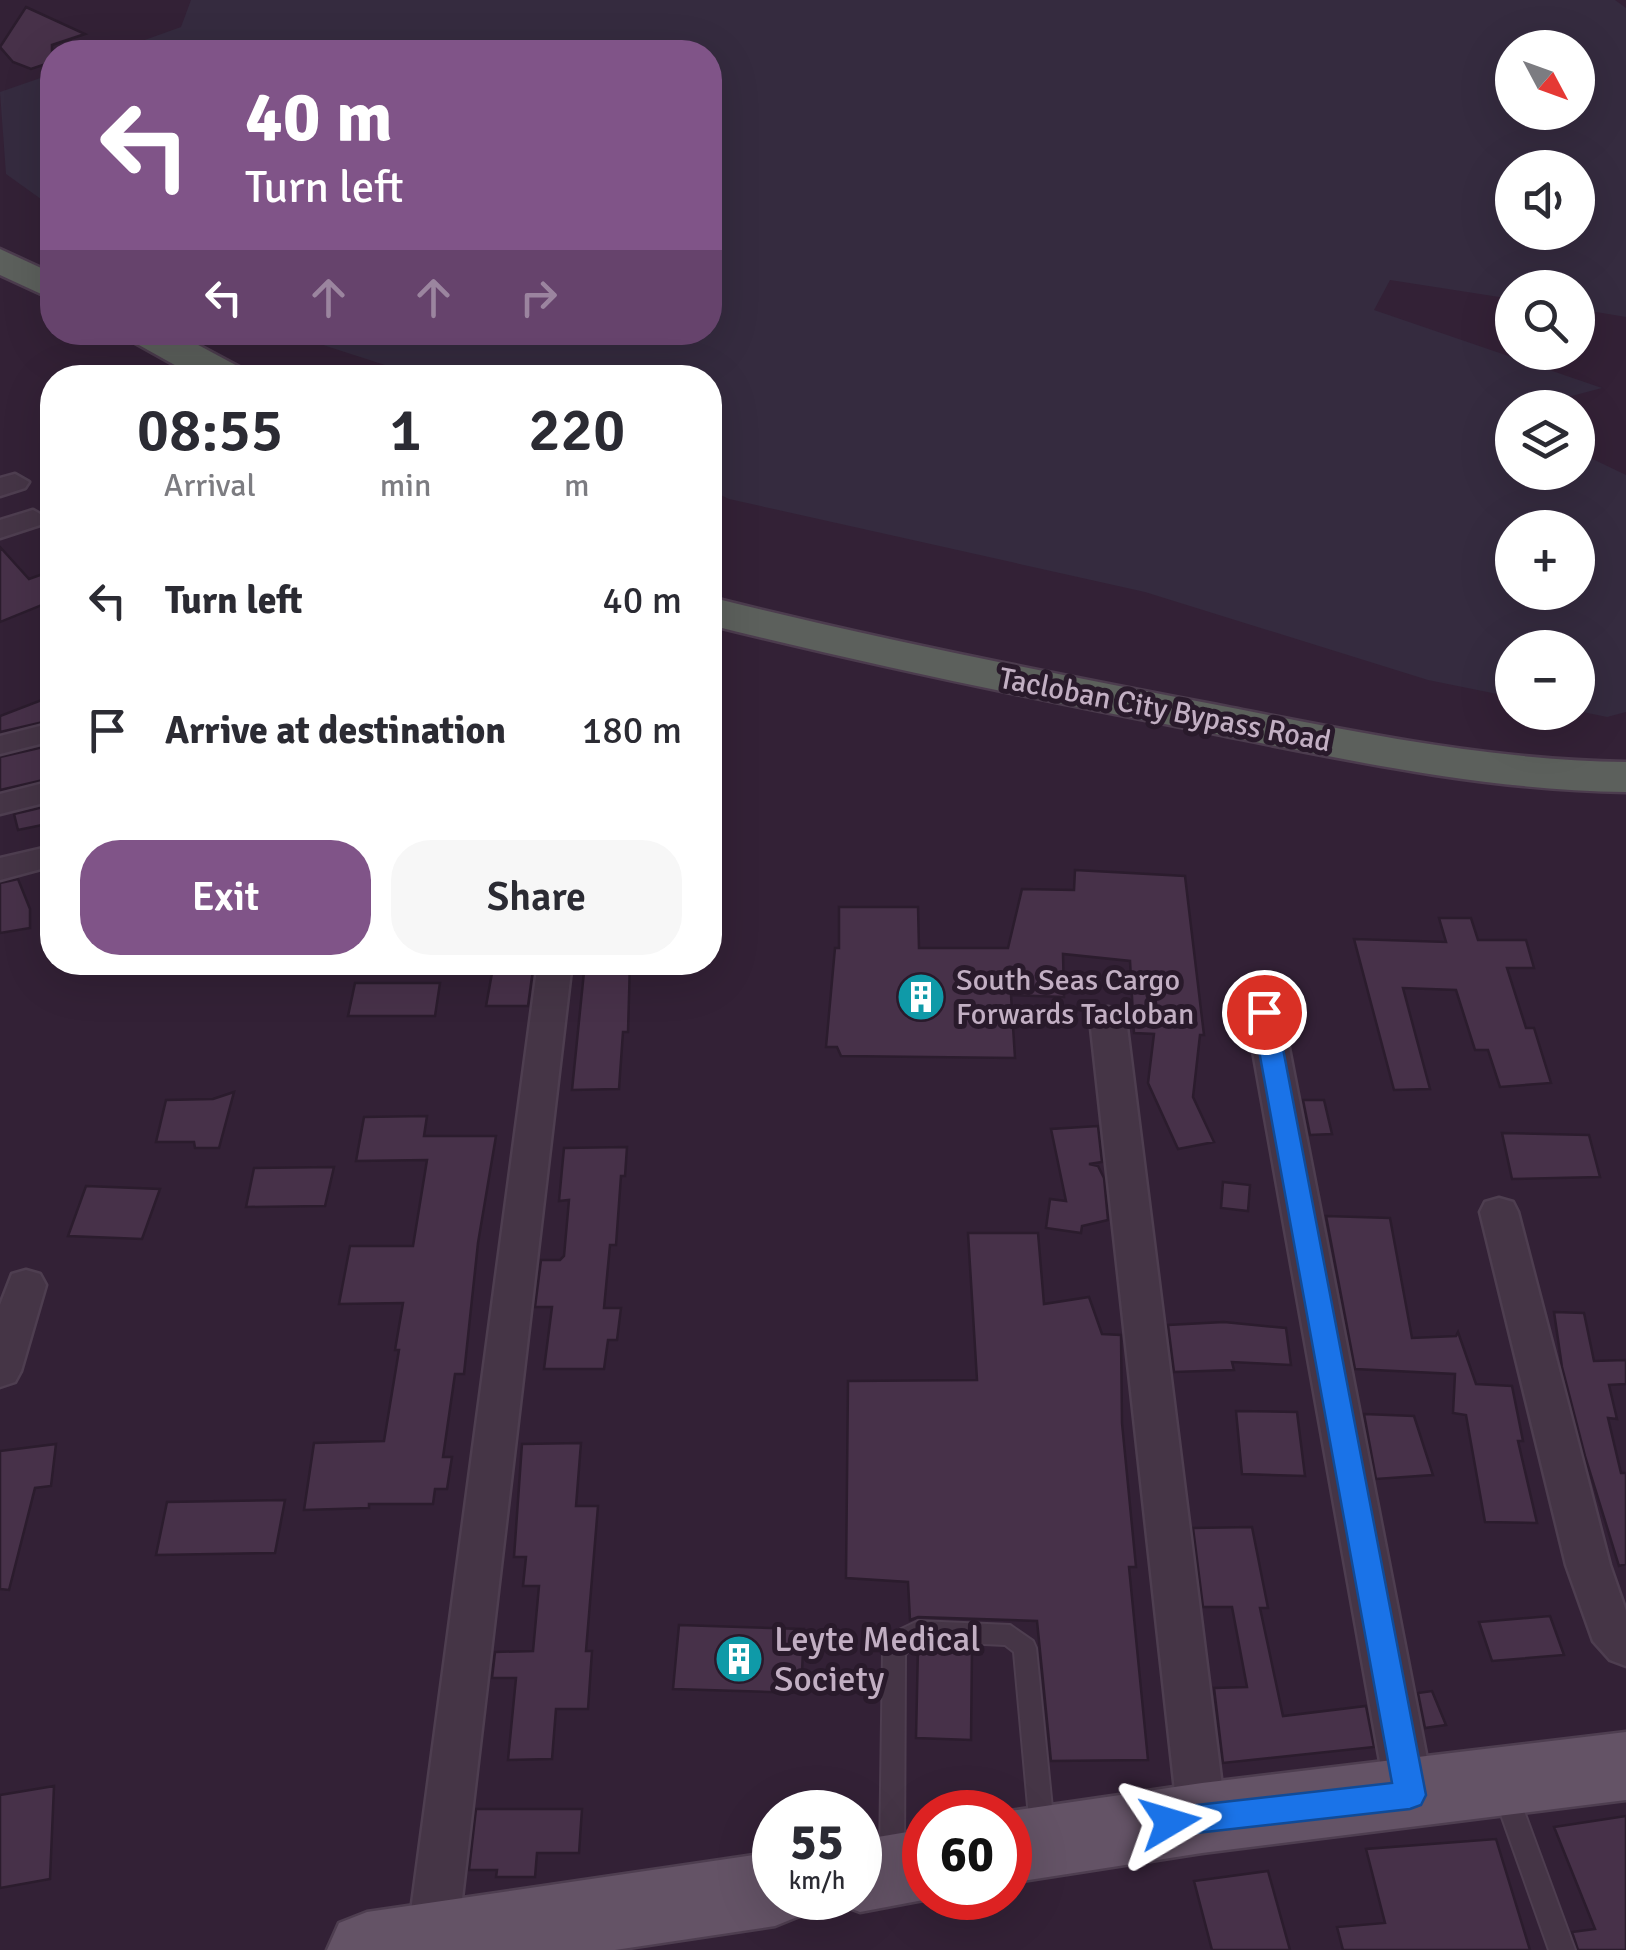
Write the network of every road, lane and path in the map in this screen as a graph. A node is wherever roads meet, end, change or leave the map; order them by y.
1 (0, 260) edge
2 (40, 282) edge
3 (168, 345) edge
4 (205, 365) edge
5 (33, 518) dead end
6 (0, 530) edge
7 (722, 613) edge
8 (40, 735) edge
9 (0, 745) edge
10 (1626, 777) edge
11 (40, 794) edge
12 (0, 804) edge
13 (40, 859) edge
14 (0, 869) edge
15 (553, 975) edge
16 (1264, 1012) dead end
17 (1108, 1018) dead end
18 (1500, 1212) dead end
19 (26, 1285) dead end
20 (0, 1371) edge
21 (1626, 1646) edge
22 (1626, 1766) edge
23 (1502, 1782) junction
24 (1026, 1790) edge
25 (1410, 1795) junction
26 (1202, 1818) junction
27 (1032, 1842) edge
28 (892, 1871) edge
29 (752, 1894) edge
30 (586, 1934) edge
31 (399, 1946) edge
32 (1562, 1950) edge

1 - 2 highway
3 - 4 highway
5 - 6 street
7 - 10 highway, Tacloban City Bypass Road
8 - 9 street
11 - 12 street
13 - 14 street
15 - 31 street
16 - 25 street
17 - 26 street
18 - 21 street
19 - 20 street
22 - 23 main road
23 - 25 main road
23 - 32 lane
24 - 28 lane
25 - 26 main road
26 - 27 main road
29 - 30 main road
30 - 31 main road

